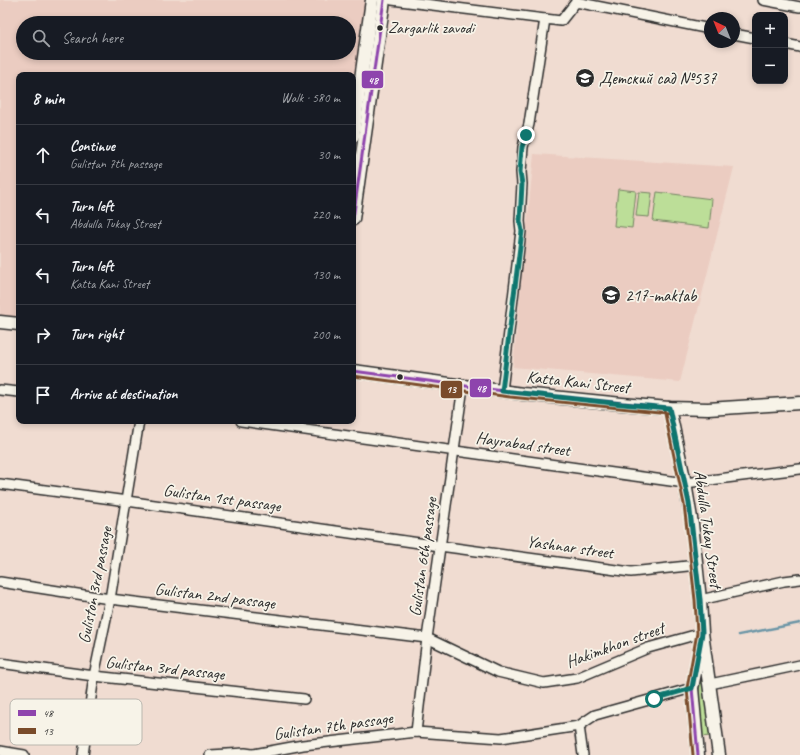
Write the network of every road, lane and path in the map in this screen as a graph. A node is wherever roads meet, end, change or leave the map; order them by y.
1 (372, 0) edge
2 (384, 0) edge
3 (392, 0) edge
4 (763, 0) edge
5 (800, 7) edge
6 (545, 19) junction
7 (704, 28) edge
8 (740, 35) edge
9 (752, 37) edge
10 (788, 45) edge
11 (800, 47) edge
12 (356, 115) edge
13 (356, 198) edge
14 (0, 322) edge
15 (16, 324) edge
16 (356, 371) edge
17 (463, 386) junction
18 (0, 390) edge
19 (502, 391) junction
20 (16, 392) edge
21 (800, 403) edge
22 (669, 408) junction
23 (139, 424) edge
24 (263, 424) edge
25 (455, 450) junction
26 (800, 469) edge
27 (685, 483) junction
28 (0, 484) edge
29 (127, 500) junction
30 (440, 546) junction
31 (697, 565) junction
32 (800, 579) edge
33 (0, 582) edge
34 (110, 599) junction
35 (700, 600) junction
36 (702, 633) junction
37 (427, 638) junction
38 (0, 663) edge
39 (800, 665) edge
40 (94, 676) junction
41 (710, 684) junction
42 (692, 688) junction
43 (91, 699) edge
44 (304, 699) dead end
45 (579, 726) junction
46 (416, 732) junction
47 (718, 742) junction
48 (303, 744) junction
49 (84, 745) edge
50 (697, 750) edge
51 (0, 751) edge
52 (256, 754) edge
53 (24, 755) edge
54 (83, 755) edge
55 (210, 755) edge
56 (286, 755) edge
57 (583, 755) edge
58 (719, 755) edge

1 - 12 main road
2 - 13 main road
3 - 6 street
4 - 5 street
6 - 7 street
6 - 19 street
8 - 9 street
10 - 11 street
14 - 15 main road
16 - 17 main road, Katta Kani Street
17 - 19 main road, Katta Kani Street
17 - 25 street, Gulistan 6th passage
18 - 20 street
19 - 22 main road, Katta Kani Street
21 - 22 main road, Katta Kani Street
22 - 27 main road, Abdulla Tukay Street
23 - 29 street, Guliston 3rd passage
24 - 25 street, Hayrabad street
25 - 27 street, Hayrabad street
25 - 30 street, Gulistan 6th passage
26 - 27 street, Hayrabad street
27 - 31 main road, Abdulla Tukay Street
28 - 29 street, Gulistan 1st passage
29 - 30 street, Gulistan 1st passage
29 - 34 street, Guliston 3rd passage
30 - 31 street, Yashnar street
30 - 37 street, Gulistan 6th passage
31 - 35 main road, Abdulla Tukay Street
32 - 35 street
33 - 34 street, Gulistan 2nd passage
34 - 37 street, Gulistan 2nd passage
34 - 40 street, Guliston 3rd passage
35 - 36 main road, Abdulla Tukay Street
36 - 37 street, Hakimkhon street
36 - 41 main road, Abdulla Tukay Street
36 - 42 main road, Abdulla Tukay Street
37 - 46 street, Gulistan 6th passage
38 - 40 street, Gulistan 3rd passage
39 - 41 street
40 - 43 street, Guliston 3rd passage
40 - 44 street, Gulistan 3rd passage
41 - 47 main road, Abdulla Tukay Street
42 - 45 street
42 - 50 main road, Abdulla Tukay Street
45 - 46 street, Gulistan 7th passage
45 - 57 street
46 - 48 street, Gulistan 7th passage
47 - 50 main road
47 - 58 main road, Abdulla Tukay Street
48 - 52 street, Gulistan 7th passage
48 - 56 street
49 - 54 street, Guliston 3rd passage
51 - 53 street
52 - 55 street, Gulistan 7th passage

